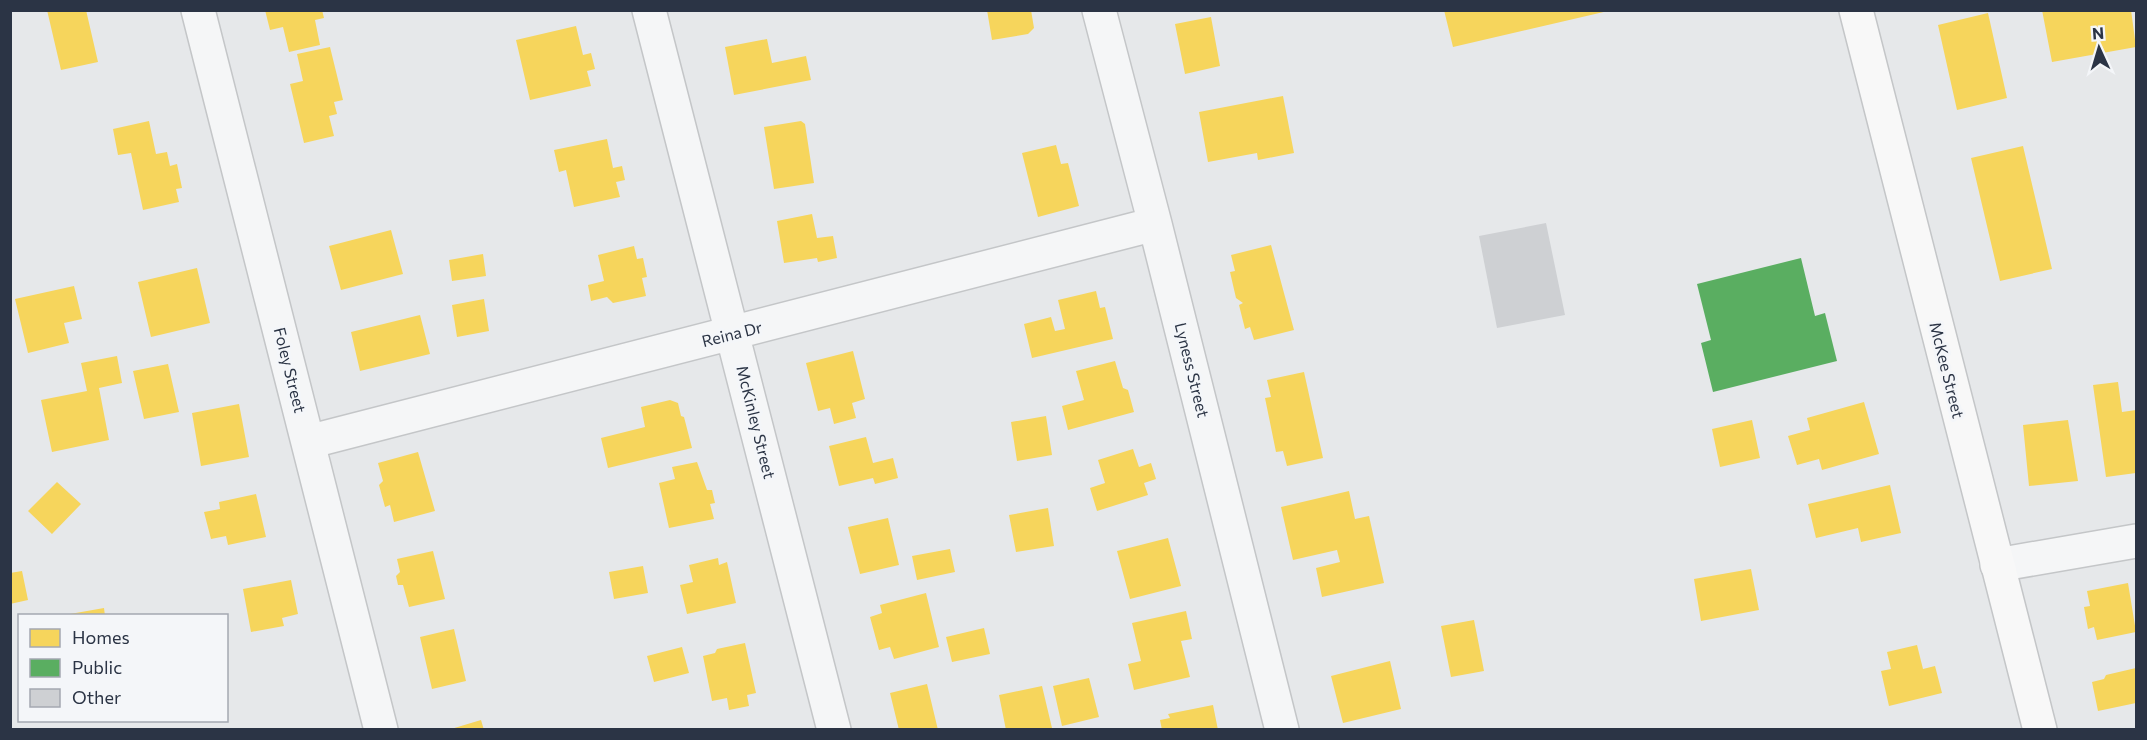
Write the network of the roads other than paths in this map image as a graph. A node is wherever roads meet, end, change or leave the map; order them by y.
1 (198, 10) edge
2 (649, 10) edge
3 (1098, 10) edge
4 (1856, 10) edge
5 (1155, 224) junction
6 (734, 334) junction
7 (308, 442) junction
8 (2136, 541) edge
9 (1997, 565) junction
10 (381, 729) edge
11 (834, 729) edge
12 (1282, 729) edge
13 (2040, 729) edge

1 - 7 street, Foley Street
2 - 6 street, McKinley Street
3 - 5 street, Lyness Street
4 - 9 main road, McKee Street
5 - 6 street, Reina Dr
5 - 12 street, Lyness Street
6 - 7 street, Reina Dr
6 - 11 street, McKinley Street
7 - 10 street, Foley Street
8 - 9 street
9 - 13 main road, McKee Street

